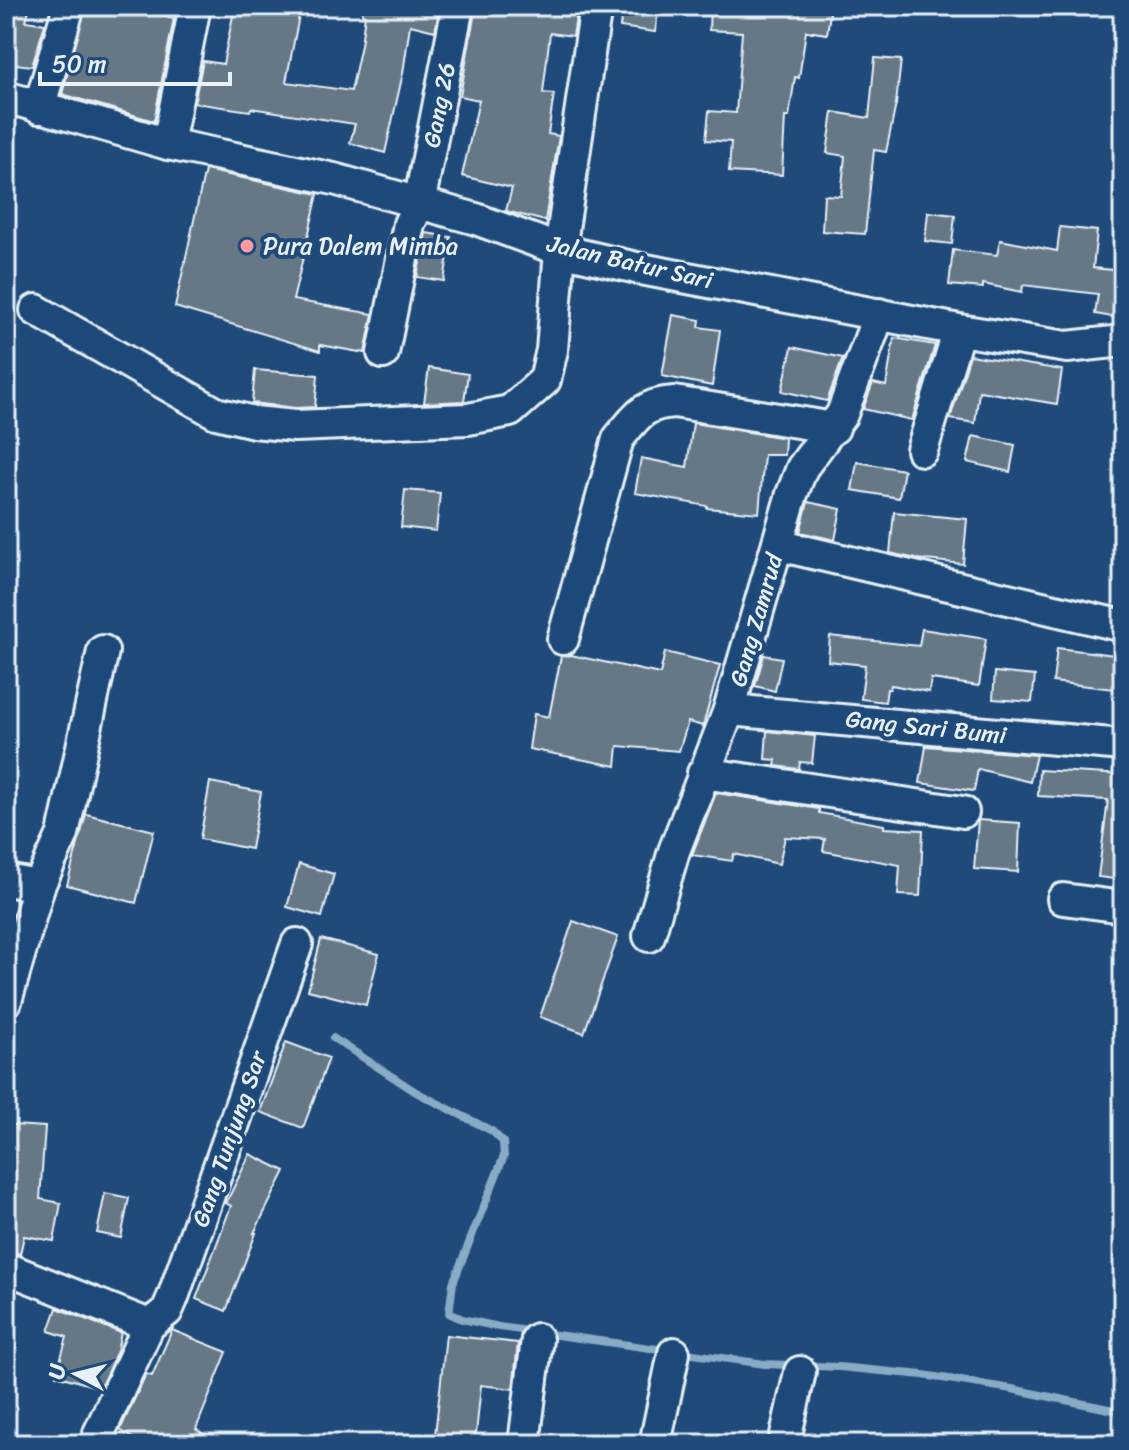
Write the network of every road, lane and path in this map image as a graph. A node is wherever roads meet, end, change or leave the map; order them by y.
1 (69, 6) edge
2 (195, 6) edge
3 (458, 6) edge
4 (596, 6) edge
5 (6, 97) edge
6 (39, 108) junction
7 (168, 144) junction
8 (419, 204) junction
9 (560, 250) junction
10 (36, 310) dead end
11 (879, 314) junction
12 (959, 330) junction
13 (1123, 341) edge
14 (383, 353) dead end
15 (834, 428) junction
16 (922, 450) dead end
17 (778, 545) junction
18 (1123, 626) edge
19 (563, 639) dead end
20 (103, 651) dead end
21 (729, 710) junction
22 (1123, 745) edge
23 (703, 773) junction
24 (963, 812) dead end
25 (6, 880) edge
26 (39, 886) junction
27 (1063, 899) dead end
28 (1123, 907) edge
29 (649, 936) dead end
30 (297, 944) dead end
31 (6, 1001) edge
32 (6, 1268) edge
33 (149, 1325) junction
34 (537, 1339) dead end
35 (674, 1353) dead end
36 (800, 1372) dead end
37 (97, 1444) edge
38 (524, 1444) edge
39 (655, 1444) edge
40 (784, 1444) edge

1 - 6 street
2 - 7 street
3 - 8 street, Gang 26
4 - 9 street
5 - 6 street, Jalan Batur Sari
6 - 7 street, Jalan Batur Sari
7 - 8 street, Jalan Batur Sari
8 - 9 street, Jalan Batur Sari
8 - 14 street, Gang 26
9 - 10 street
9 - 11 street, Jalan Batur Sari
11 - 12 street, Jalan Batur Sari
11 - 15 street, Gang Zamrud
12 - 13 street, Jalan Batur Sari
12 - 16 street
15 - 17 street, Gang Zamrud
15 - 19 street
17 - 18 street
17 - 21 street, Gang Zamrud
20 - 26 street
21 - 22 street, Gang Sari Bumi
21 - 23 street, Gang Zamrud
23 - 24 street
23 - 29 street, Gang Zamrud
25 - 26 street
26 - 31 street
27 - 28 street
30 - 33 street, Gang Tunjung Sar
32 - 33 street
33 - 37 street, Gang Tunjung Sar
34 - 38 street
35 - 39 street
36 - 40 street

